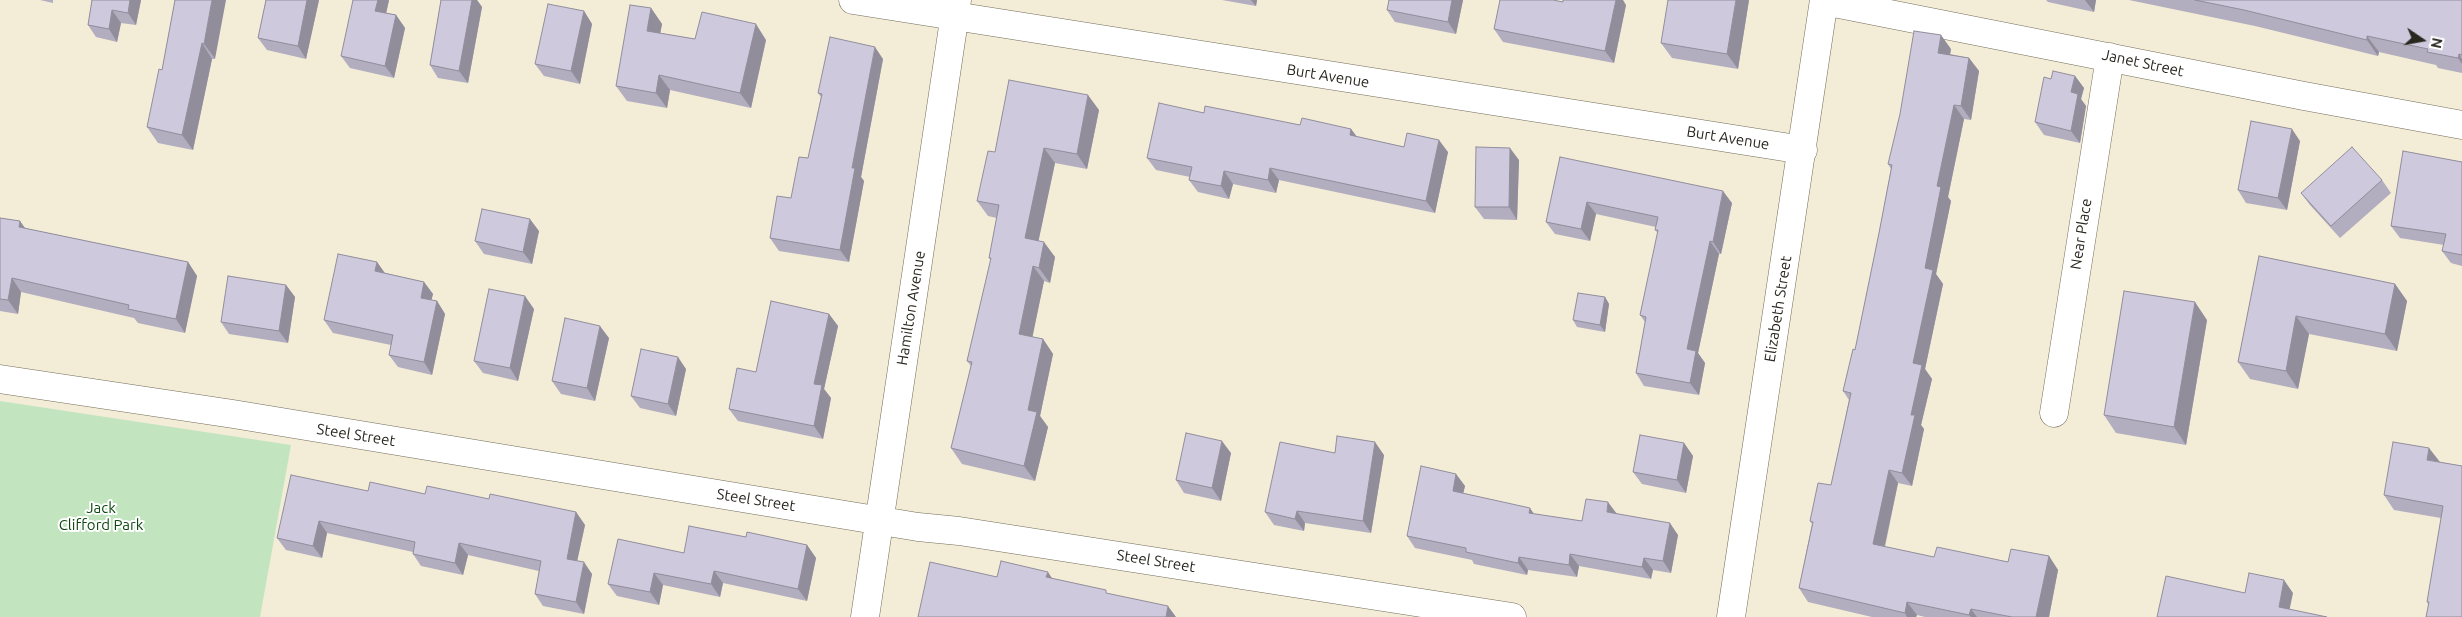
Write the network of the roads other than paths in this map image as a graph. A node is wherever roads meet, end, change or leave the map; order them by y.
1 (853, 0) edge
2 (1824, 0) edge
3 (956, 8) edge
4 (2110, 56) junction
5 (2462, 125) edge
6 (1803, 150) junction
7 (0, 380) edge
8 (2054, 412) dead end
9 (879, 520) junction
10 (865, 617) edge
11 (1512, 617) edge
12 (1730, 617) edge

1 - 3 street, Burt Avenue
2 - 4 street, Janet Street
2 - 6 street, Elizabeth Street
3 - 6 street, Burt Avenue
3 - 9 street, Hamilton Avenue
4 - 5 street, Janet Street
4 - 8 street, Near Place
6 - 12 street, Elizabeth Street
7 - 9 street, Steel Street
9 - 10 street, Hamilton Avenue
9 - 11 street, Steel Street

